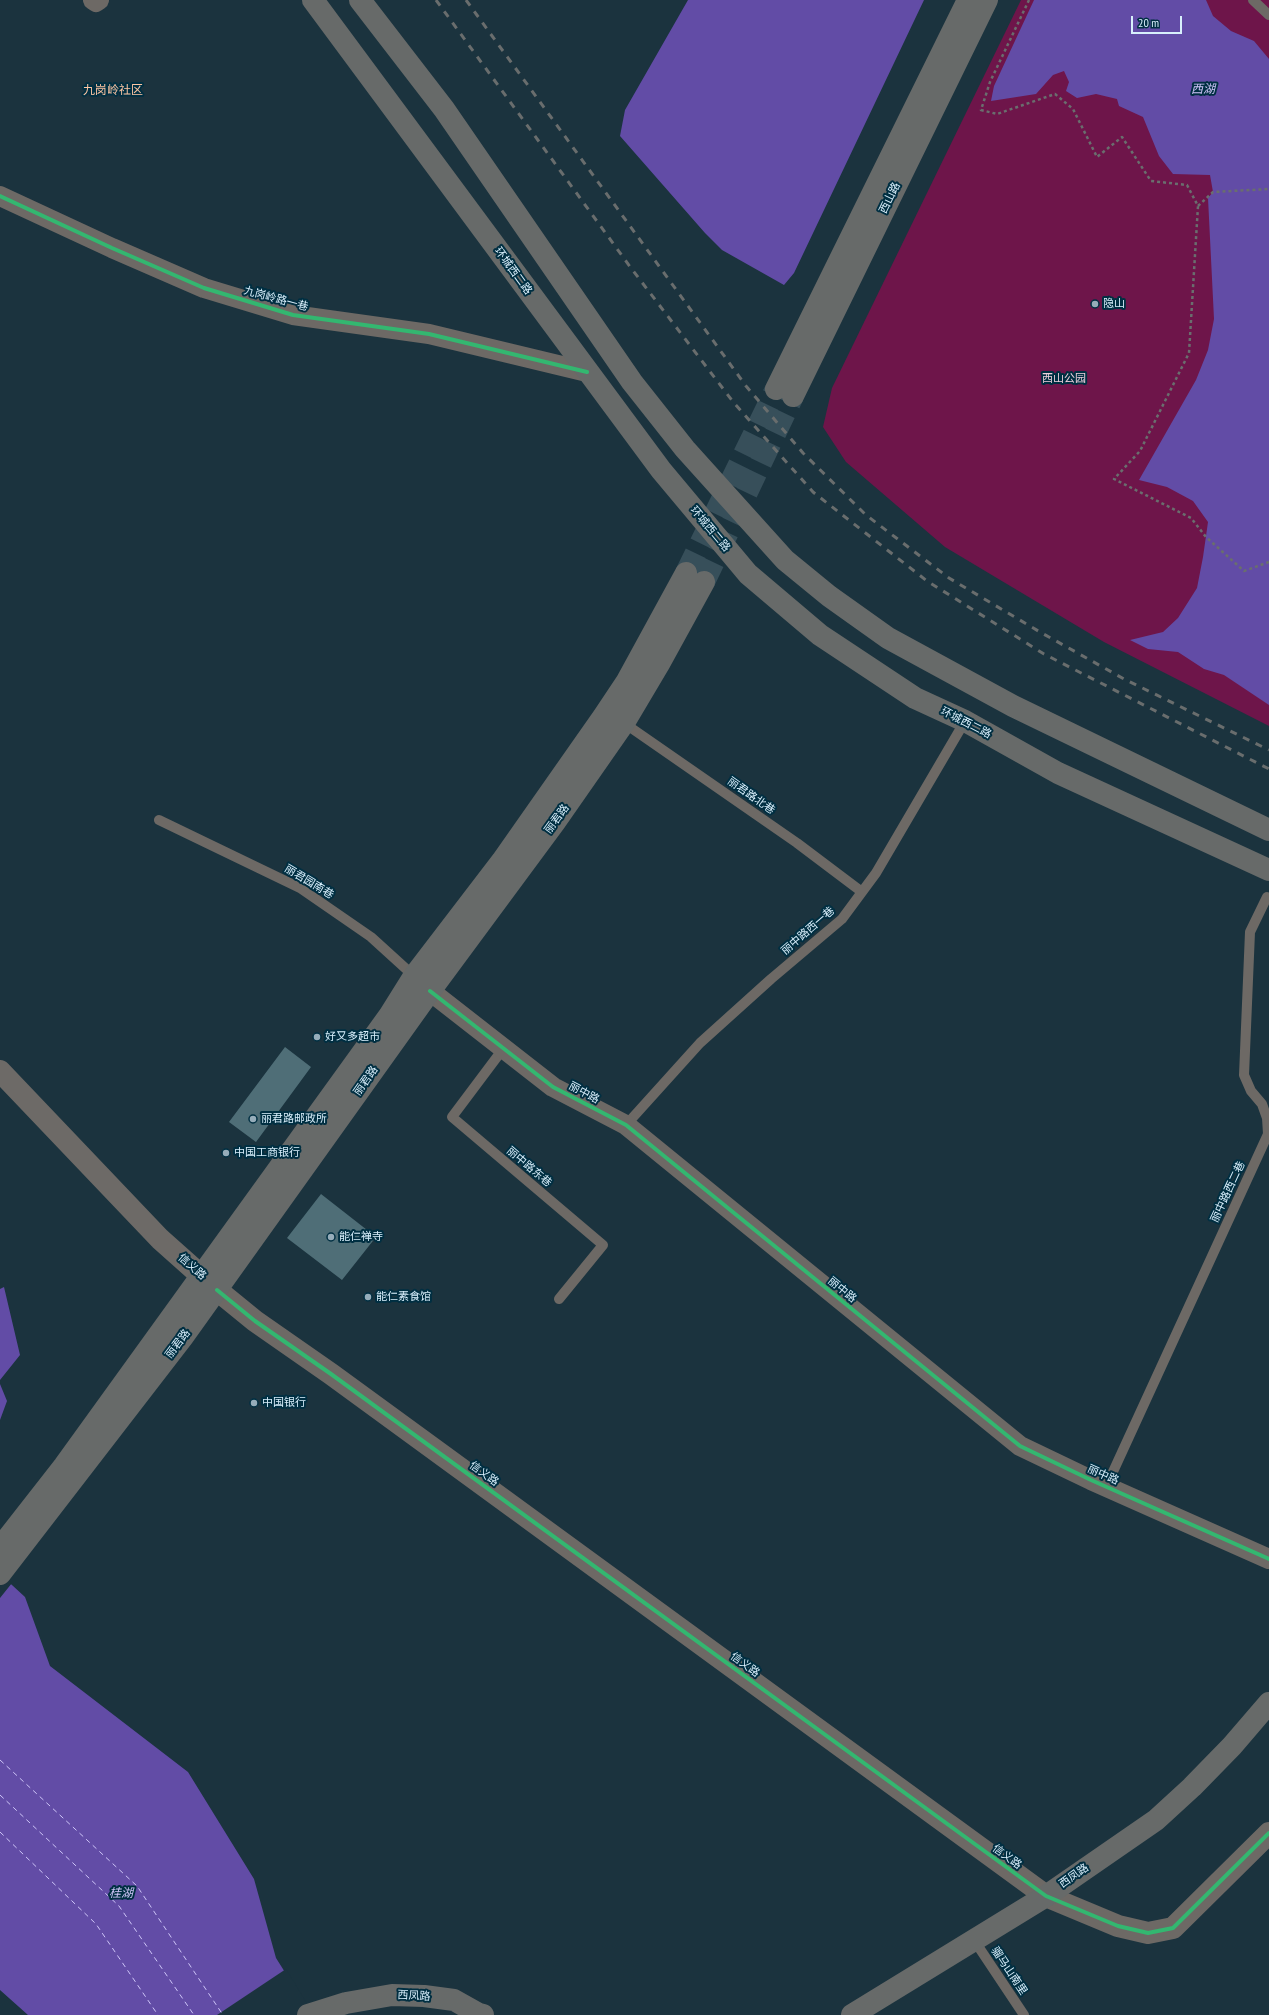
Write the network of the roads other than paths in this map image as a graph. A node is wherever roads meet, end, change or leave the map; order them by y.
1 (93, 0) edge
2 (99, 0) edge
3 (313, 0) edge
4 (360, 0) edge
5 (968, 0) edge
6 (987, 0) edge
7 (1253, 0) edge
8 (1269, 15) edge
9 (0, 196) edge
10 (587, 372) junction
11 (965, 721) junction
12 (624, 723) junction
13 (159, 820) dead end
14 (1269, 830) edge
15 (1269, 870) edge
16 (862, 892) junction
17 (1269, 898) edge
18 (414, 976) junction
19 (430, 991) junction
20 (503, 1049) junction
21 (0, 1072) edge
22 (626, 1125) junction
23 (209, 1283) junction
24 (559, 1299) dead end
25 (1106, 1487) junction
26 (1269, 1559) edge
27 (3, 1563) edge
28 (1269, 1702) edge
29 (1269, 1833) edge
30 (1046, 1896) junction
31 (974, 1940) junction
32 (308, 2015) edge
33 (479, 2015) edge
34 (852, 2015) edge
35 (1024, 2015) edge

1 - 2 street
3 - 10 main road, 环城西二路
4 - 14 main road
5 - 6 main road, 西山路
7 - 8 lane
9 - 10 street, 九岗岭路一巷
10 - 11 main road, 环城西二路
11 - 15 main road, 环城西二路
11 - 16 lane, 丽中路西一巷
12 - 16 lane, 丽君路北巷
12 - 18 main road, 丽君路
12 - 19 main road, 丽君路
13 - 18 lane, 丽君园南巷
16 - 22 lane, 丽中路西一巷
17 - 25 lane, 丽中路西二巷
18 - 19 lane, 丽君园南巷
18 - 23 main road, 丽君路
19 - 20 street, 丽中路
19 - 23 main road, 丽君路
20 - 22 street, 丽中路
20 - 24 lane, 丽中路东巷
21 - 23 main road, 信义路
22 - 25 street, 丽中路
23 - 27 main road, 丽君路
23 - 30 street, 信义路
25 - 26 street, 丽中路
28 - 30 main road, 西凤路
29 - 30 street, 信义路
30 - 31 main road, 西凤路
31 - 34 main road, 西凤路
31 - 35 lane, 骝马山南里
32 - 33 main road, 西凤路

